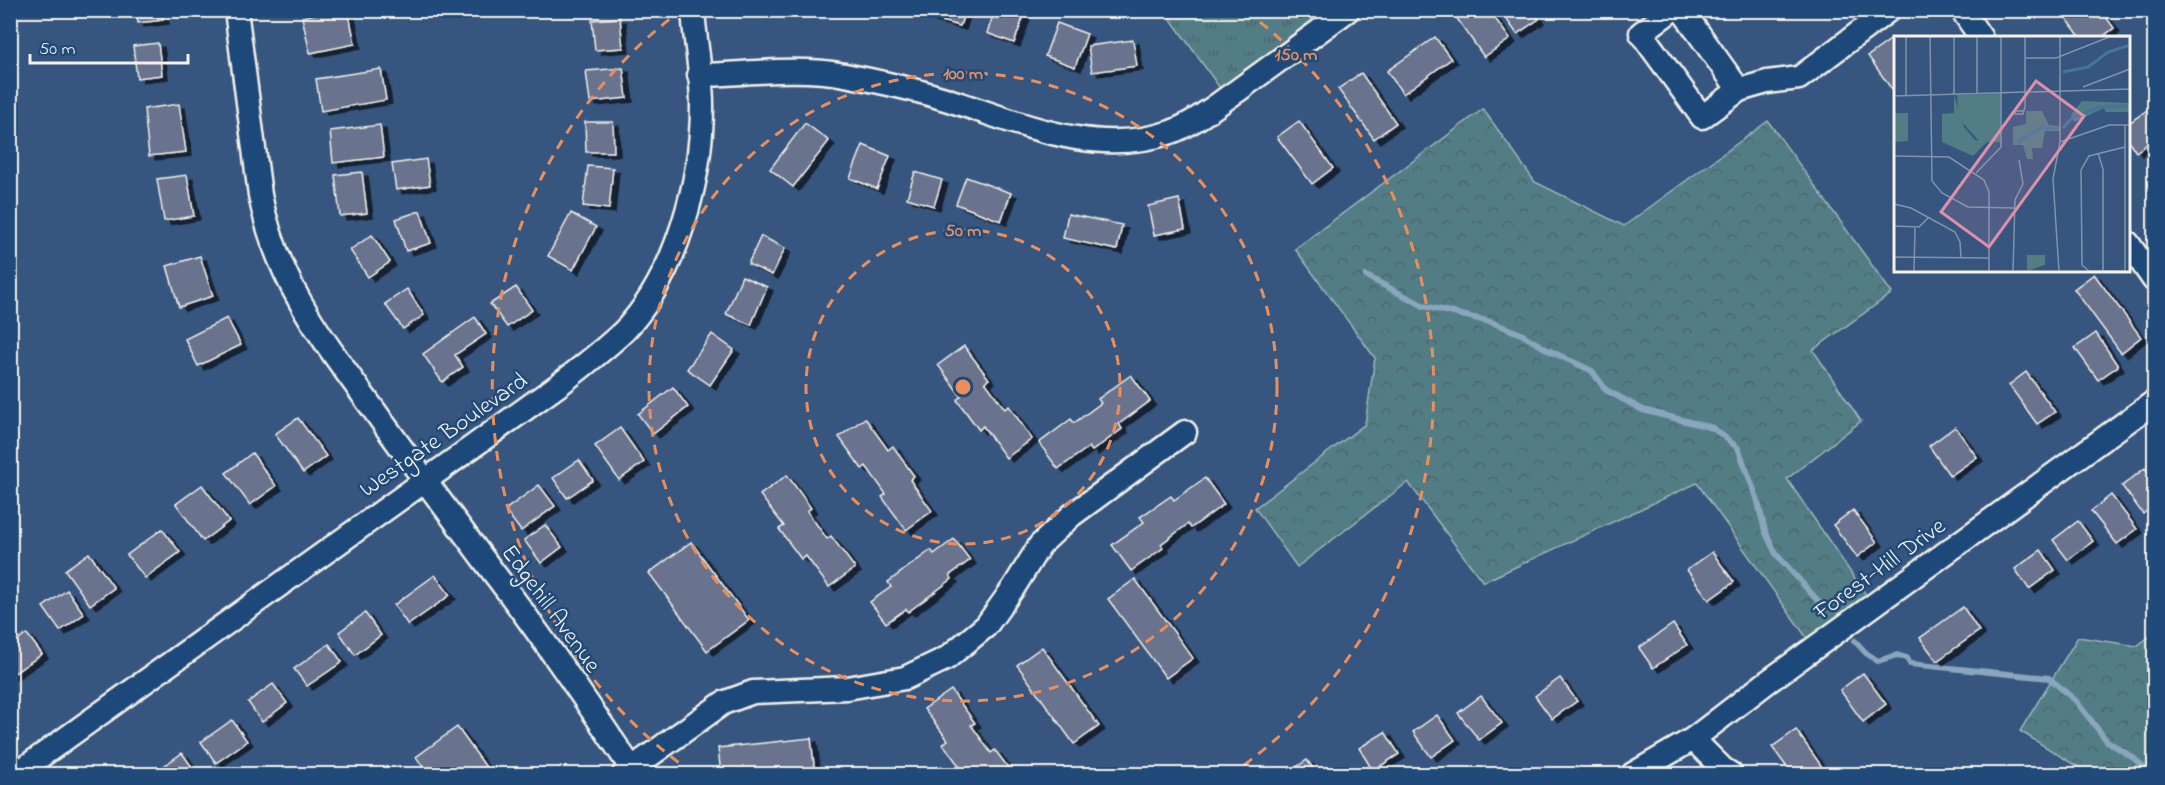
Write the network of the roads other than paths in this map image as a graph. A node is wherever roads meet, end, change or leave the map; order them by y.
1 (236, 10) edge
2 (693, 10) edge
3 (1348, 10) edge
4 (1672, 10) edge
5 (1682, 10) edge
6 (1888, 10) edge
7 (1962, 10) edge
8 (1980, 36) edge
9 (699, 75) junction
10 (1739, 90) junction
11 (2129, 246) edge
12 (2154, 280) edge
13 (2154, 402) edge
14 (1185, 432) dead end
15 (424, 480) junction
16 (1693, 738) junction
17 (628, 772) edge
18 (16, 774) edge
19 (1633, 774) edge
20 (1731, 774) edge

1 - 15 street, Edgehill Avenue
2 - 9 street, Westgate Boulevard
3 - 9 street
4 - 10 street
5 - 10 street
6 - 10 street
7 - 8 street
9 - 15 street, Westgate Boulevard
11 - 12 street
13 - 16 street, Forest-Hill Drive
14 - 17 street
15 - 17 street, Edgehill Avenue
15 - 18 street, Westgate Boulevard
16 - 19 street, Forest-Hill Drive
16 - 20 street

